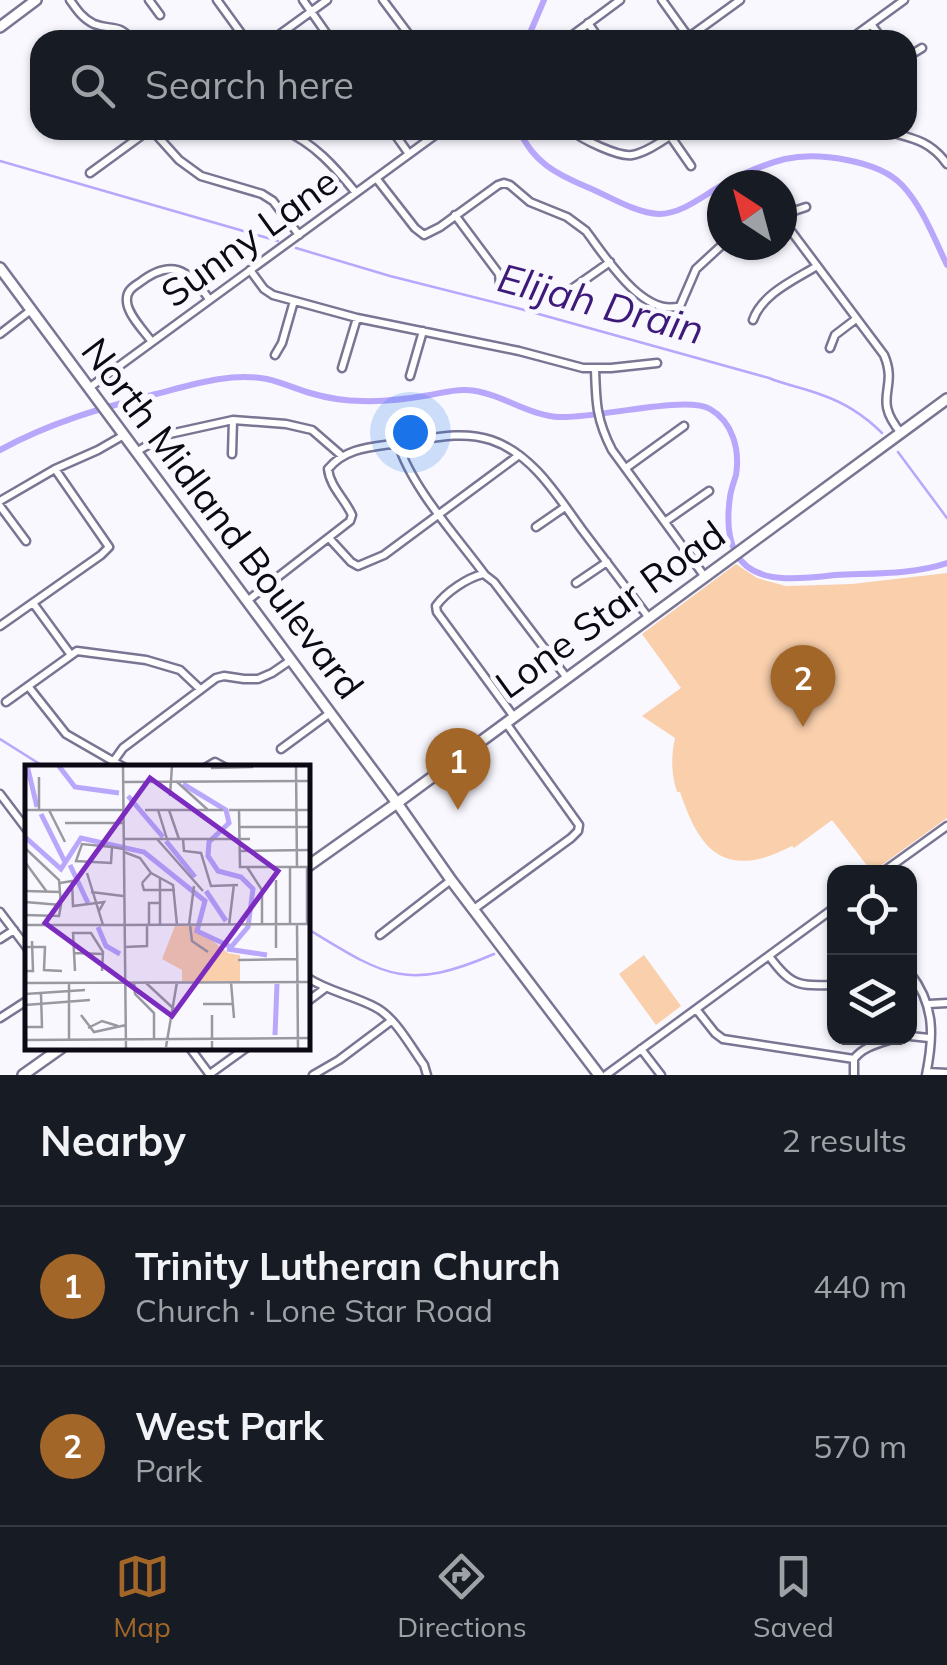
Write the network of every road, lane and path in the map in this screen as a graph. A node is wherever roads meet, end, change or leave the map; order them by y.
1 (36, 0) edge
2 (70, 0) edge
3 (149, 0) edge
4 (217, 0) edge
5 (302, 0) edge
6 (327, 0) edge
7 (383, 0) edge
8 (620, 0) edge
9 (662, 0) edge
10 (740, 0) edge
11 (904, 0) edge
12 (310, 12) junction
13 (160, 15) dead end
14 (588, 24) junction
15 (871, 24) junction
16 (0, 26) edge
17 (122, 30) edge
18 (239, 30) edge
19 (286, 30) edge
20 (324, 30) edge
21 (406, 30) edge
22 (580, 30) edge
23 (592, 30) edge
24 (684, 30) edge
25 (702, 30) edge
26 (863, 30) edge
27 (875, 30) edge
28 (922, 48) dead end
29 (917, 51) edge
30 (137, 140) edge
31 (160, 140) edge
32 (302, 140) edge
33 (399, 140) edge
34 (428, 140) edge
35 (584, 140) edge
36 (657, 140) edge
37 (673, 140) edge
38 (917, 140) edge
39 (409, 154) junction
40 (947, 164) edge
41 (691, 166) dead end
42 (90, 173) dead end
43 (376, 178) junction
44 (356, 192) junction
45 (806, 208) dead end
46 (797, 211) edge
47 (456, 216) junction
48 (298, 235) junction
49 (797, 238) edge
50 (707, 258) edge
51 (610, 262) junction
52 (817, 266) junction
53 (0, 268) edge
54 (250, 270) junction
55 (500, 284) dead end
56 (568, 299) dead end
57 (210, 300) junction
58 (294, 301) junction
59 (32, 310) junction
60 (356, 318) junction
61 (856, 319) junction
62 (753, 320) dead end
63 (423, 331) junction
64 (0, 334) edge
65 (152, 342) junction
66 (830, 348) dead end
67 (275, 355) dead end
68 (657, 363) dead end
69 (342, 368) dead end
70 (595, 368) junction
71 (410, 376) dead end
72 (88, 388) junction
73 (947, 399) edge
74 (233, 420) junction
75 (684, 426) dead end
76 (901, 432) junction
77 (124, 435) junction
78 (398, 443) junction
79 (136, 452) junction
80 (232, 454) dead end
81 (519, 454) junction
82 (342, 456) junction
83 (626, 468) junction
84 (56, 469) junction
85 (708, 491) dead end
86 (0, 503) edge
87 (565, 507) junction
88 (440, 514) junction
89 (666, 520) junction
90 (536, 526) dead end
91 (329, 538) junction
92 (26, 541) dead end
93 (607, 562) junction
94 (484, 574) junction
95 (704, 577) junction
96 (576, 583) dead end
97 (247, 601) junction
98 (32, 603) junction
99 (649, 618) junction
100 (0, 626) edge
101 (71, 655) junction
102 (291, 660) junction
103 (568, 678) junction
104 (28, 686) junction
105 (200, 688) junction
106 (6, 702) dead end
107 (330, 712) junction
108 (510, 720) junction
109 (281, 749) dead end
110 (113, 762) junction
111 (118, 765) edge
112 (0, 794) edge
113 (397, 803) junction
114 (947, 826) edge
115 (25, 827) edge
116 (310, 865) edge
117 (893, 865) edge
118 (451, 880) junction
119 (474, 909) junction
120 (0, 912) edge
121 (827, 913) edge
122 (14, 930) junction
123 (380, 935) dead end
124 (0, 938) edge
125 (25, 945) edge
126 (769, 956) junction
127 (310, 979) edge
128 (917, 982) edge
129 (827, 985) edge
130 (324, 988) junction
131 (310, 999) edge
132 (25, 1002) edge
133 (947, 1003) edge
134 (929, 1004) junction
135 (696, 1009) junction
136 (0, 1018) edge
137 (392, 1021) junction
138 (917, 1037) edge
139 (930, 1038) junction
140 (876, 1045) edge
141 (642, 1049) junction
142 (57, 1050) edge
143 (191, 1050) edge
144 (243, 1050) edge
145 (854, 1058) junction
146 (947, 1073) edge
147 (927, 1074) edge
148 (23, 1075) edge
149 (210, 1075) edge
150 (313, 1075) edge
151 (426, 1075) edge
152 (602, 1075) edge
153 (661, 1075) edge
154 (854, 1075) edge

1 - 16 main road
2 - 17 street
3 - 13 street
4 - 18 street
5 - 12 street
6 - 12 street
7 - 21 street
8 - 14 street
9 - 24 street
10 - 25 street
11 - 15 street
12 - 19 street
12 - 20 street
14 - 22 street
14 - 23 street
15 - 26 street
15 - 27 street
28 - 29 street
30 - 42 street
31 - 48 street
32 - 44 street
33 - 39 street
34 - 39 street, Sunny Lane
35 - 36 street
37 - 41 street
38 - 40 street
39 - 43 street, Sunny Lane
43 - 44 street, Sunny Lane
43 - 47 street
44 - 48 street, Sunny Lane
45 - 46 street
47 - 51 street
47 - 55 street
48 - 54 street, Sunny Lane
49 - 52 street
50 - 51 street
51 - 56 street
52 - 61 street
52 - 62 street
53 - 59 main road, North Midland Boulevard
54 - 57 street, Sunny Lane
54 - 58 street
57 - 65 street, Sunny Lane
57 - 65 street
58 - 60 street
58 - 67 street
59 - 64 street
59 - 72 main road, North Midland Boulevard
60 - 63 street
60 - 69 street
61 - 66 street
61 - 76 street
63 - 70 street
63 - 71 street
65 - 72 street, Sunny Lane
68 - 70 street
70 - 83 street
72 - 77 main road, North Midland Boulevard
73 - 76 main road, Lone Star Road
74 - 79 street
74 - 80 street
74 - 82 street
75 - 83 street
76 - 95 main road, Lone Star Road
77 - 79 main road, North Midland Boulevard
77 - 84 street
78 - 81 street
78 - 82 street
78 - 88 street
79 - 97 main road, North Midland Boulevard
81 - 87 street
81 - 88 street
82 - 91 street
83 - 89 street
84 - 86 street
84 - 98 street
85 - 89 street
86 - 92 street
87 - 90 street
87 - 93 street
88 - 91 street
88 - 94 street
89 - 95 street
91 - 97 street
93 - 96 street
93 - 99 street
94 - 103 street
94 - 108 street
95 - 99 main road, Lone Star Road
97 - 102 main road, North Midland Boulevard
98 - 100 street
98 - 101 street
99 - 103 main road, Lone Star Road
101 - 104 street
101 - 105 street
102 - 105 street
102 - 107 main road, North Midland Boulevard
103 - 108 main road, Lone Star Road
104 - 106 street
104 - 110 street
105 - 110 street
107 - 109 street
107 - 113 main road, North Midland Boulevard
108 - 113 main road, Lone Star Road
108 - 119 street
110 - 111 street
112 - 115 street
113 - 116 main road, Lone Star Road
113 - 118 main road, North Midland Boulevard
114 - 117 street
118 - 119 main road, North Midland Boulevard
118 - 123 street
119 - 152 main road, North Midland Boulevard
120 - 122 street
121 - 126 street
122 - 124 street
122 - 125 street
126 - 129 street
126 - 135 street
127 - 130 street
128 - 134 street
130 - 131 street
130 - 137 street
132 - 136 street
133 - 134 street
134 - 139 street
135 - 141 street
135 - 145 street
137 - 150 street
137 - 151 street
138 - 139 street
139 - 147 street
140 - 145 street
141 - 152 street
141 - 153 street
142 - 148 main road
143 - 149 street
144 - 149 street
145 - 154 street
146 - 147 street

